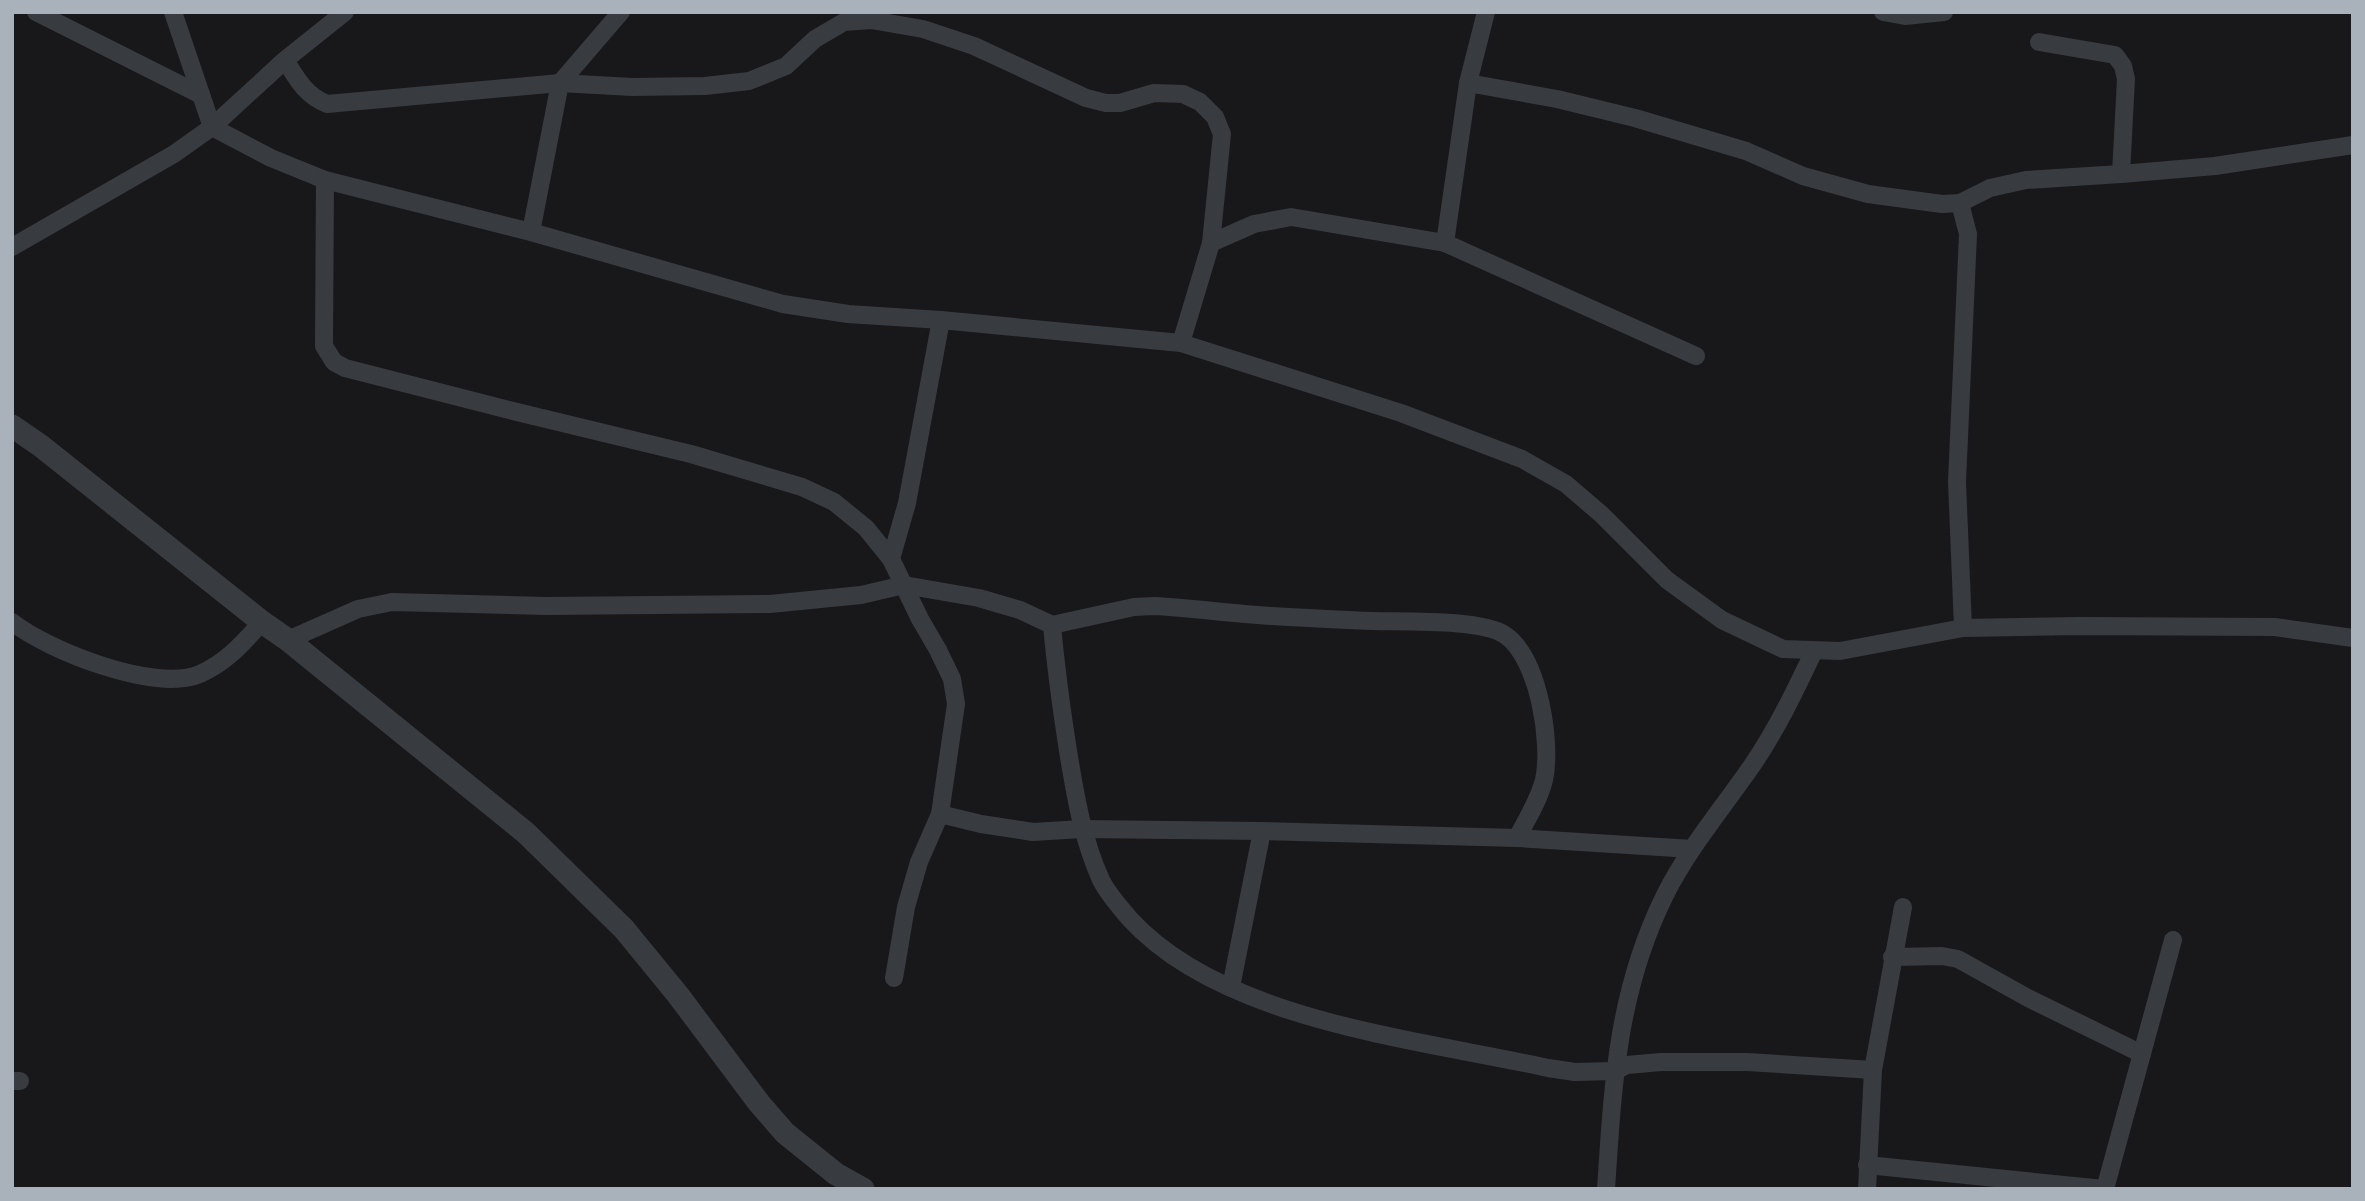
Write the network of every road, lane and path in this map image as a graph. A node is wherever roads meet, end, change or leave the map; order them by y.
1 (36, 12) edge
2 (173, 12) edge
3 (345, 12) edge
4 (621, 12) edge
5 (1486, 12) edge
6 (1883, 12) edge
7 (1944, 12) edge
8 (2039, 42) dead end
9 (285, 60) junction
10 (560, 83) junction
11 (1468, 83) junction
12 (201, 95) junction
13 (212, 127) junction
14 (2353, 145) edge
15 (2121, 174) junction
16 (325, 180) junction
17 (1960, 203) junction
18 (531, 232) junction
19 (1211, 243) junction
20 (1445, 243) junction
21 (12, 247) edge
22 (941, 320) junction
23 (1181, 343) junction
24 (1696, 356) dead end
25 (12, 426) edge
26 (891, 559) junction
27 (904, 585) junction
28 (12, 622) edge
29 (262, 622) junction
30 (1052, 625) junction
31 (1962, 628) junction
32 (2353, 638) edge
33 (288, 640) junction
34 (1814, 651) junction
35 (940, 814) junction
36 (1082, 829) junction
37 (1262, 831) junction
38 (1517, 838) junction
39 (1692, 849) junction
40 (1903, 907) dead end
41 (2173, 940) dead end
42 (1892, 957) junction
43 (894, 978) dead end
44 (1231, 987) junction
45 (2142, 1054) junction
46 (1872, 1070) junction
47 (1614, 1071) junction
48 (1867, 1165) junction
49 (863, 1189) edge
50 (1606, 1189) edge
51 (1867, 1189) edge
52 (2104, 1189) edge

1 - 12 street
2 - 12 street
3 - 9 street
4 - 10 street
5 - 11 street
6 - 7 street
8 - 15 street
9 - 10 street
9 - 13 street
10 - 18 street
10 - 19 street
11 - 17 street
11 - 20 street
12 - 13 street
13 - 16 street
13 - 21 street
14 - 15 street
15 - 17 street
16 - 18 street
16 - 26 street
17 - 31 street
18 - 22 street
19 - 20 street
19 - 23 street
20 - 24 street
22 - 23 street
22 - 26 street
23 - 34 street
25 - 29 street
26 - 27 street
27 - 30 street
27 - 33 street
27 - 35 street
28 - 29 street
29 - 33 street
30 - 36 street
30 - 38 street
31 - 32 street
31 - 34 street
33 - 49 street
34 - 39 street
35 - 36 street
35 - 43 street
36 - 37 street
36 - 44 street
37 - 38 street
37 - 44 street
38 - 39 street
39 - 47 street
40 - 42 street
41 - 45 street
42 - 45 street
42 - 46 street
44 - 47 street
45 - 52 street
46 - 47 street
46 - 48 street
47 - 50 street
48 - 51 street
48 - 52 street

